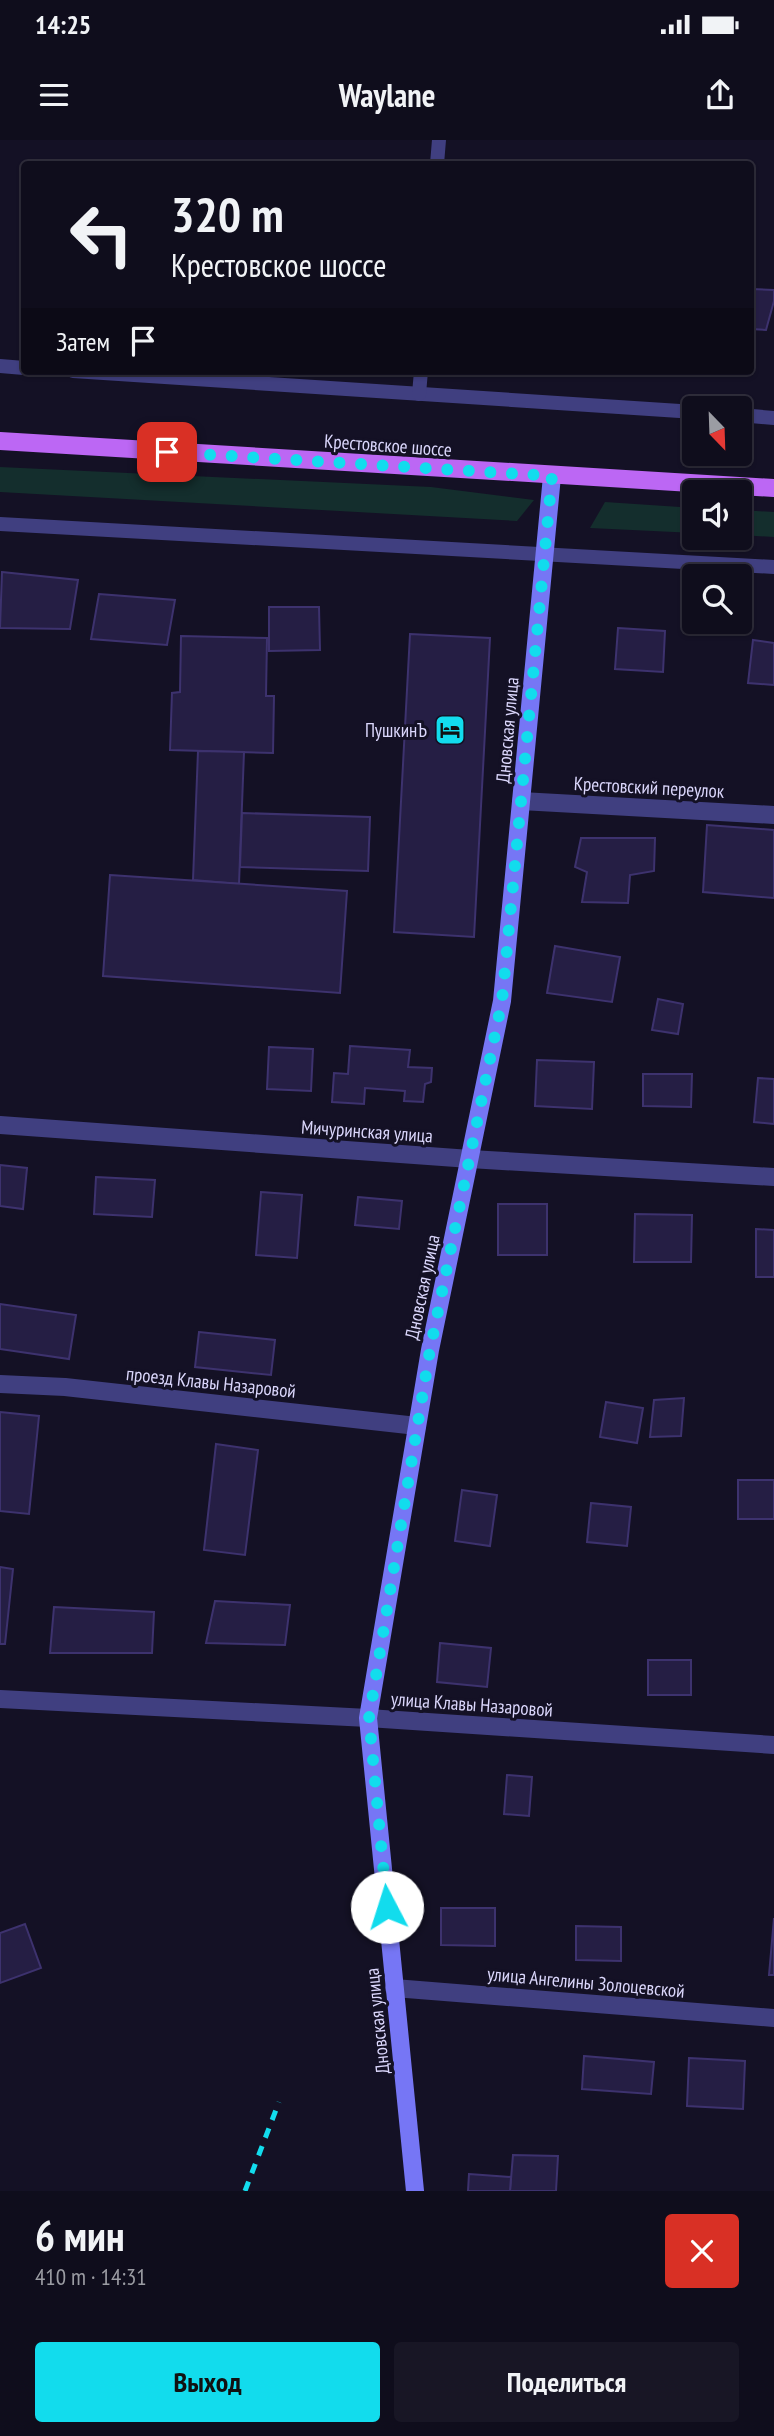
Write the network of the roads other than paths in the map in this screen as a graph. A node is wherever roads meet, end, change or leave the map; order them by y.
1 (439, 140) edge
2 (437, 161) edge
3 (0, 366) edge
4 (21, 368) edge
5 (133, 375) edge
6 (421, 375) edge
7 (419, 394) junction
8 (682, 411) edge
9 (752, 416) edge
10 (774, 418) edge
11 (0, 441) edge
12 (552, 476) junction
13 (774, 488) edge
14 (0, 524) edge
15 (545, 554) junction
16 (774, 567) edge
17 (521, 801) junction
18 (774, 815) edge
19 (0, 1125) edge
20 (470, 1160) junction
21 (774, 1178) edge
22 (0, 1384) edge
23 (417, 1426) junction
24 (0, 1699) edge
25 (369, 1718) junction
26 (774, 1745) edge
27 (394, 1988) junction
28 (774, 2018) edge
29 (415, 2191) edge

1 - 2 lane
3 - 4 lane
5 - 7 lane
6 - 7 lane
7 - 8 lane
9 - 10 lane
11 - 12 main road, Крестовское шоссе
12 - 13 main road, Крестовское шоссе
12 - 15 street, Дновская улица
14 - 15 lane
15 - 16 lane
15 - 17 street, Дновская улица
17 - 18 street, Крестовский переулок
17 - 20 street, Дновская улица
19 - 20 street, Мичуринская улица
20 - 21 street, Мичуринская улица
20 - 23 street, Дновская улица
22 - 23 street, проезд Клавы Назаровой
23 - 25 street, Дновская улица
24 - 25 street, улица Клавы Назаровой
25 - 26 street, улица Клавы Назаровой
25 - 27 street, Дновская улица
27 - 28 street, улица Ангелины Золоцевской
27 - 29 street, Дновская улица

